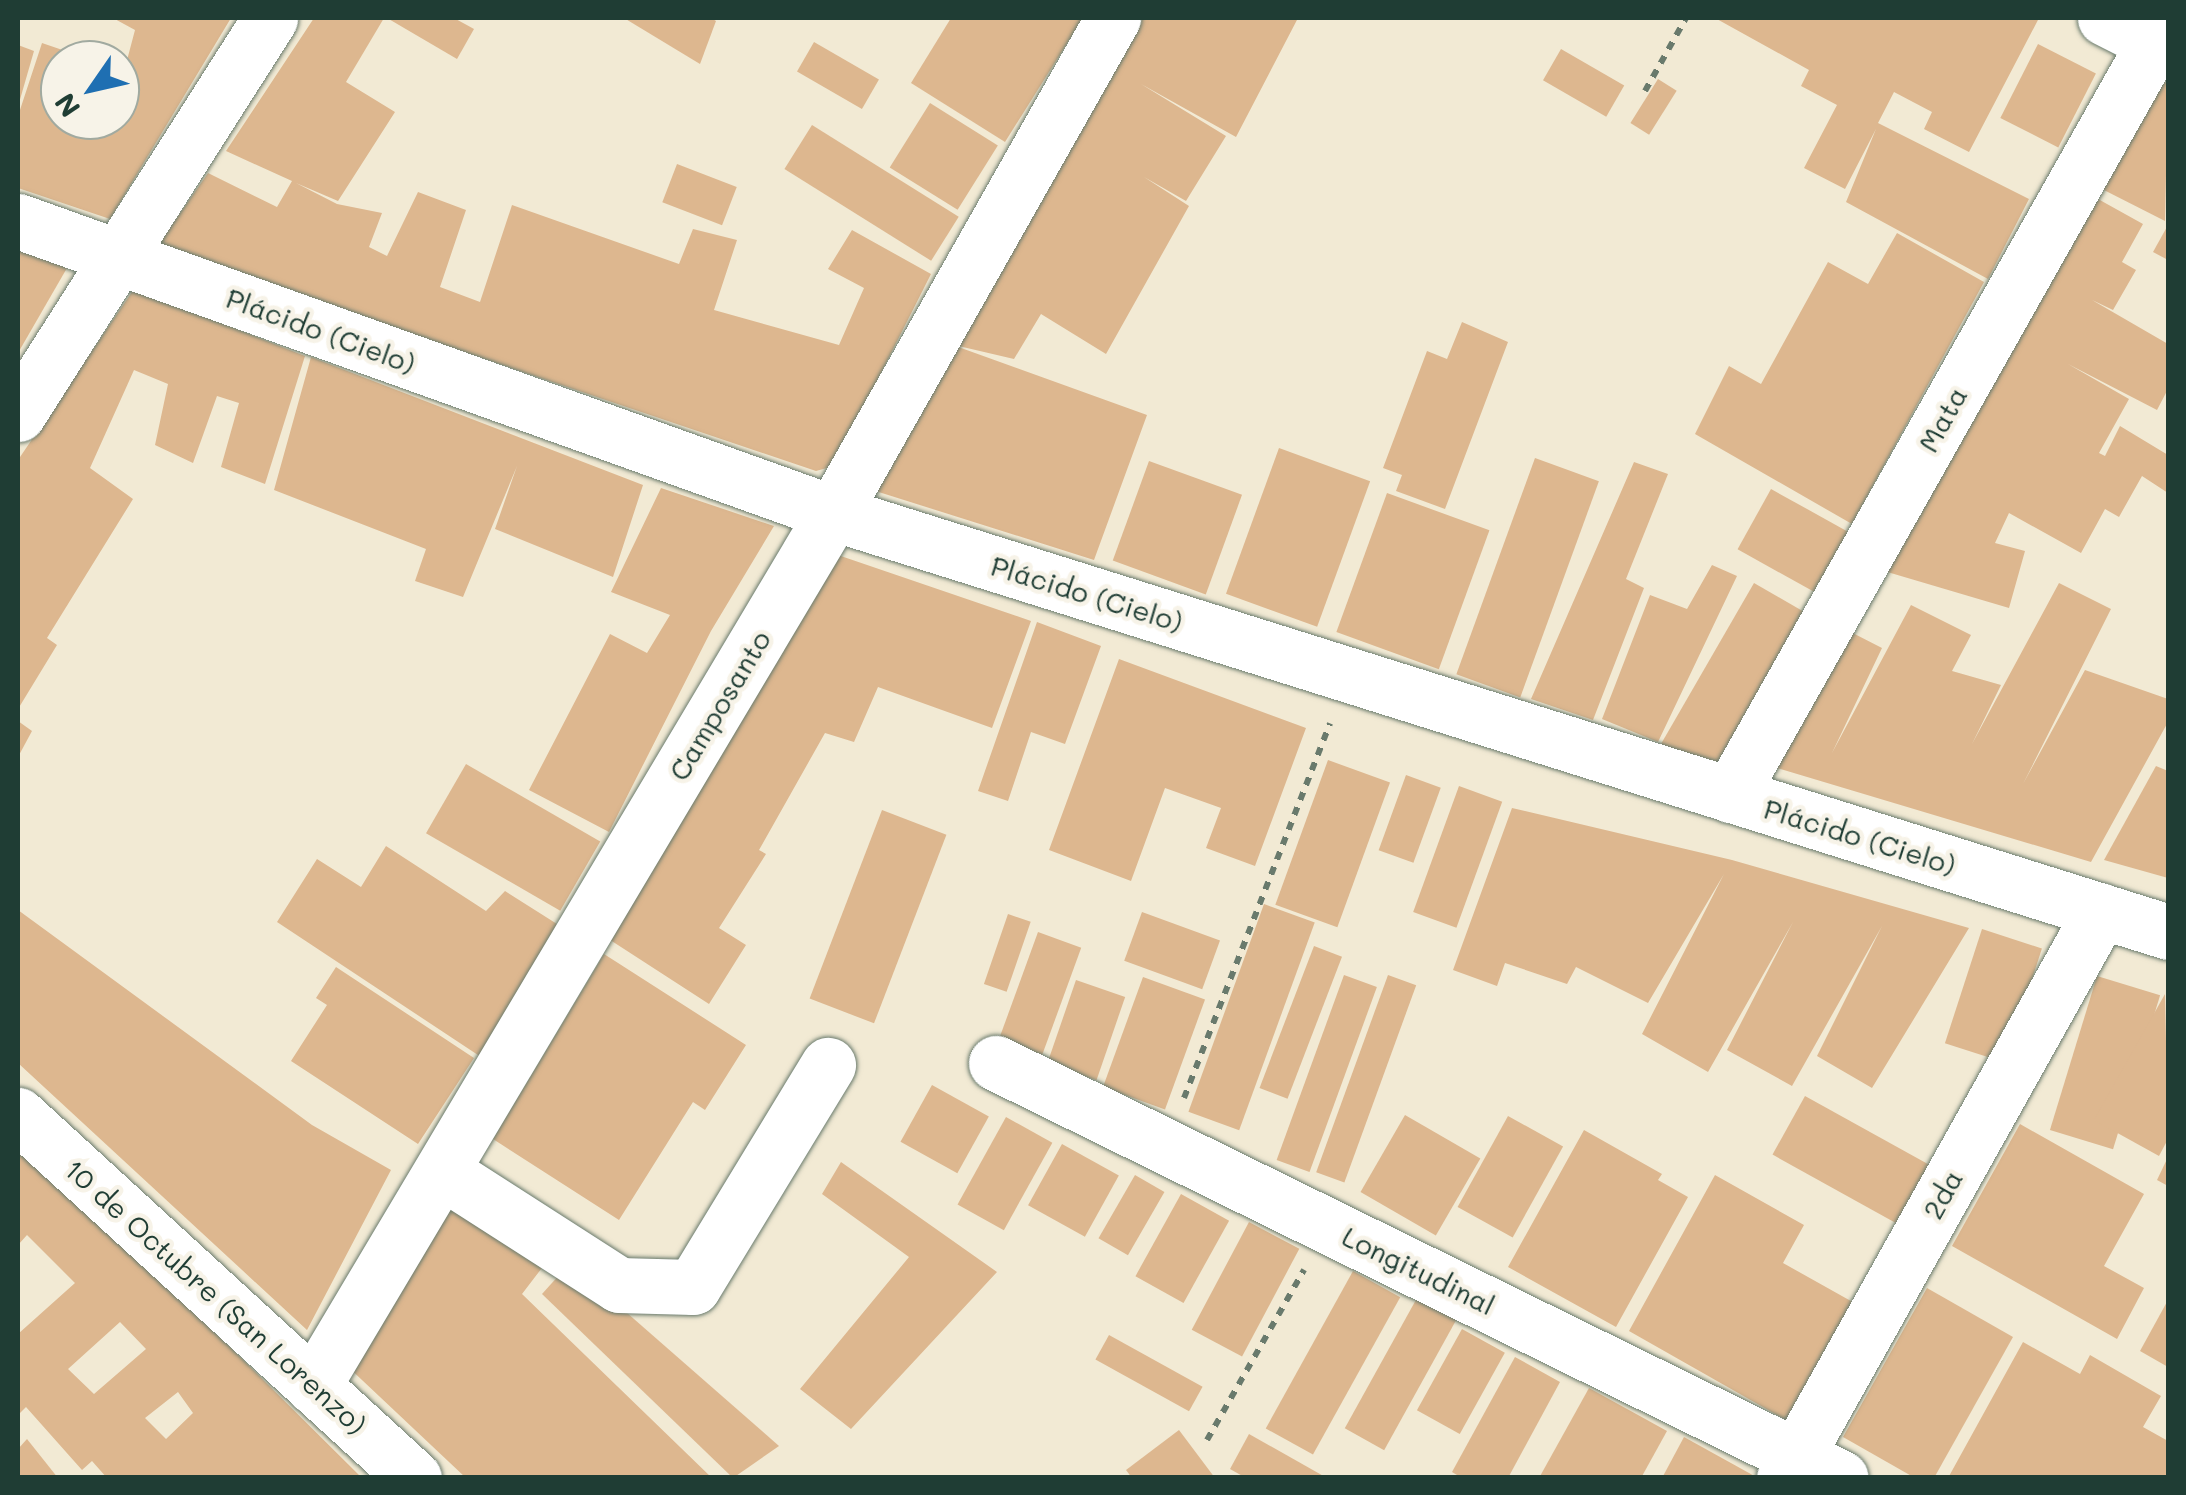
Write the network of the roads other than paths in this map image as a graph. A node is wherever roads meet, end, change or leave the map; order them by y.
1 (270, 18) edge
2 (1113, 18) edge
3 (2106, 18) edge
4 (2161, 46) edge
5 (18, 221) edge
6 (118, 258) junction
7 (18, 414) edge
8 (833, 513) junction
9 (1730, 795) junction
10 (2101, 912) junction
11 (2168, 932) edge
12 (996, 1063) dead end
13 (828, 1065) dead end
14 (18, 1115) edge
15 (443, 1172) junction
16 (314, 1386) junction
17 (1807, 1470) edge
18 (414, 1478) edge

1 - 6 street
2 - 8 street, Camposanto
3 - 4 street
4 - 9 street, Mata
5 - 6 street, Plácido (Cielo)
6 - 7 street
6 - 8 street, Plácido (Cielo)
8 - 9 street, Plácido (Cielo)
8 - 15 street, Camposanto
9 - 10 street, Plácido (Cielo)
10 - 11 street, Plácido (Cielo)
10 - 17 street, 2da
12 - 17 street, Longitudinal
13 - 15 street
14 - 16 street, 10 de Octubre (San Lorenzo)
15 - 16 street, Camposanto
16 - 18 street, 10 de Octubre (San Lorenzo)

